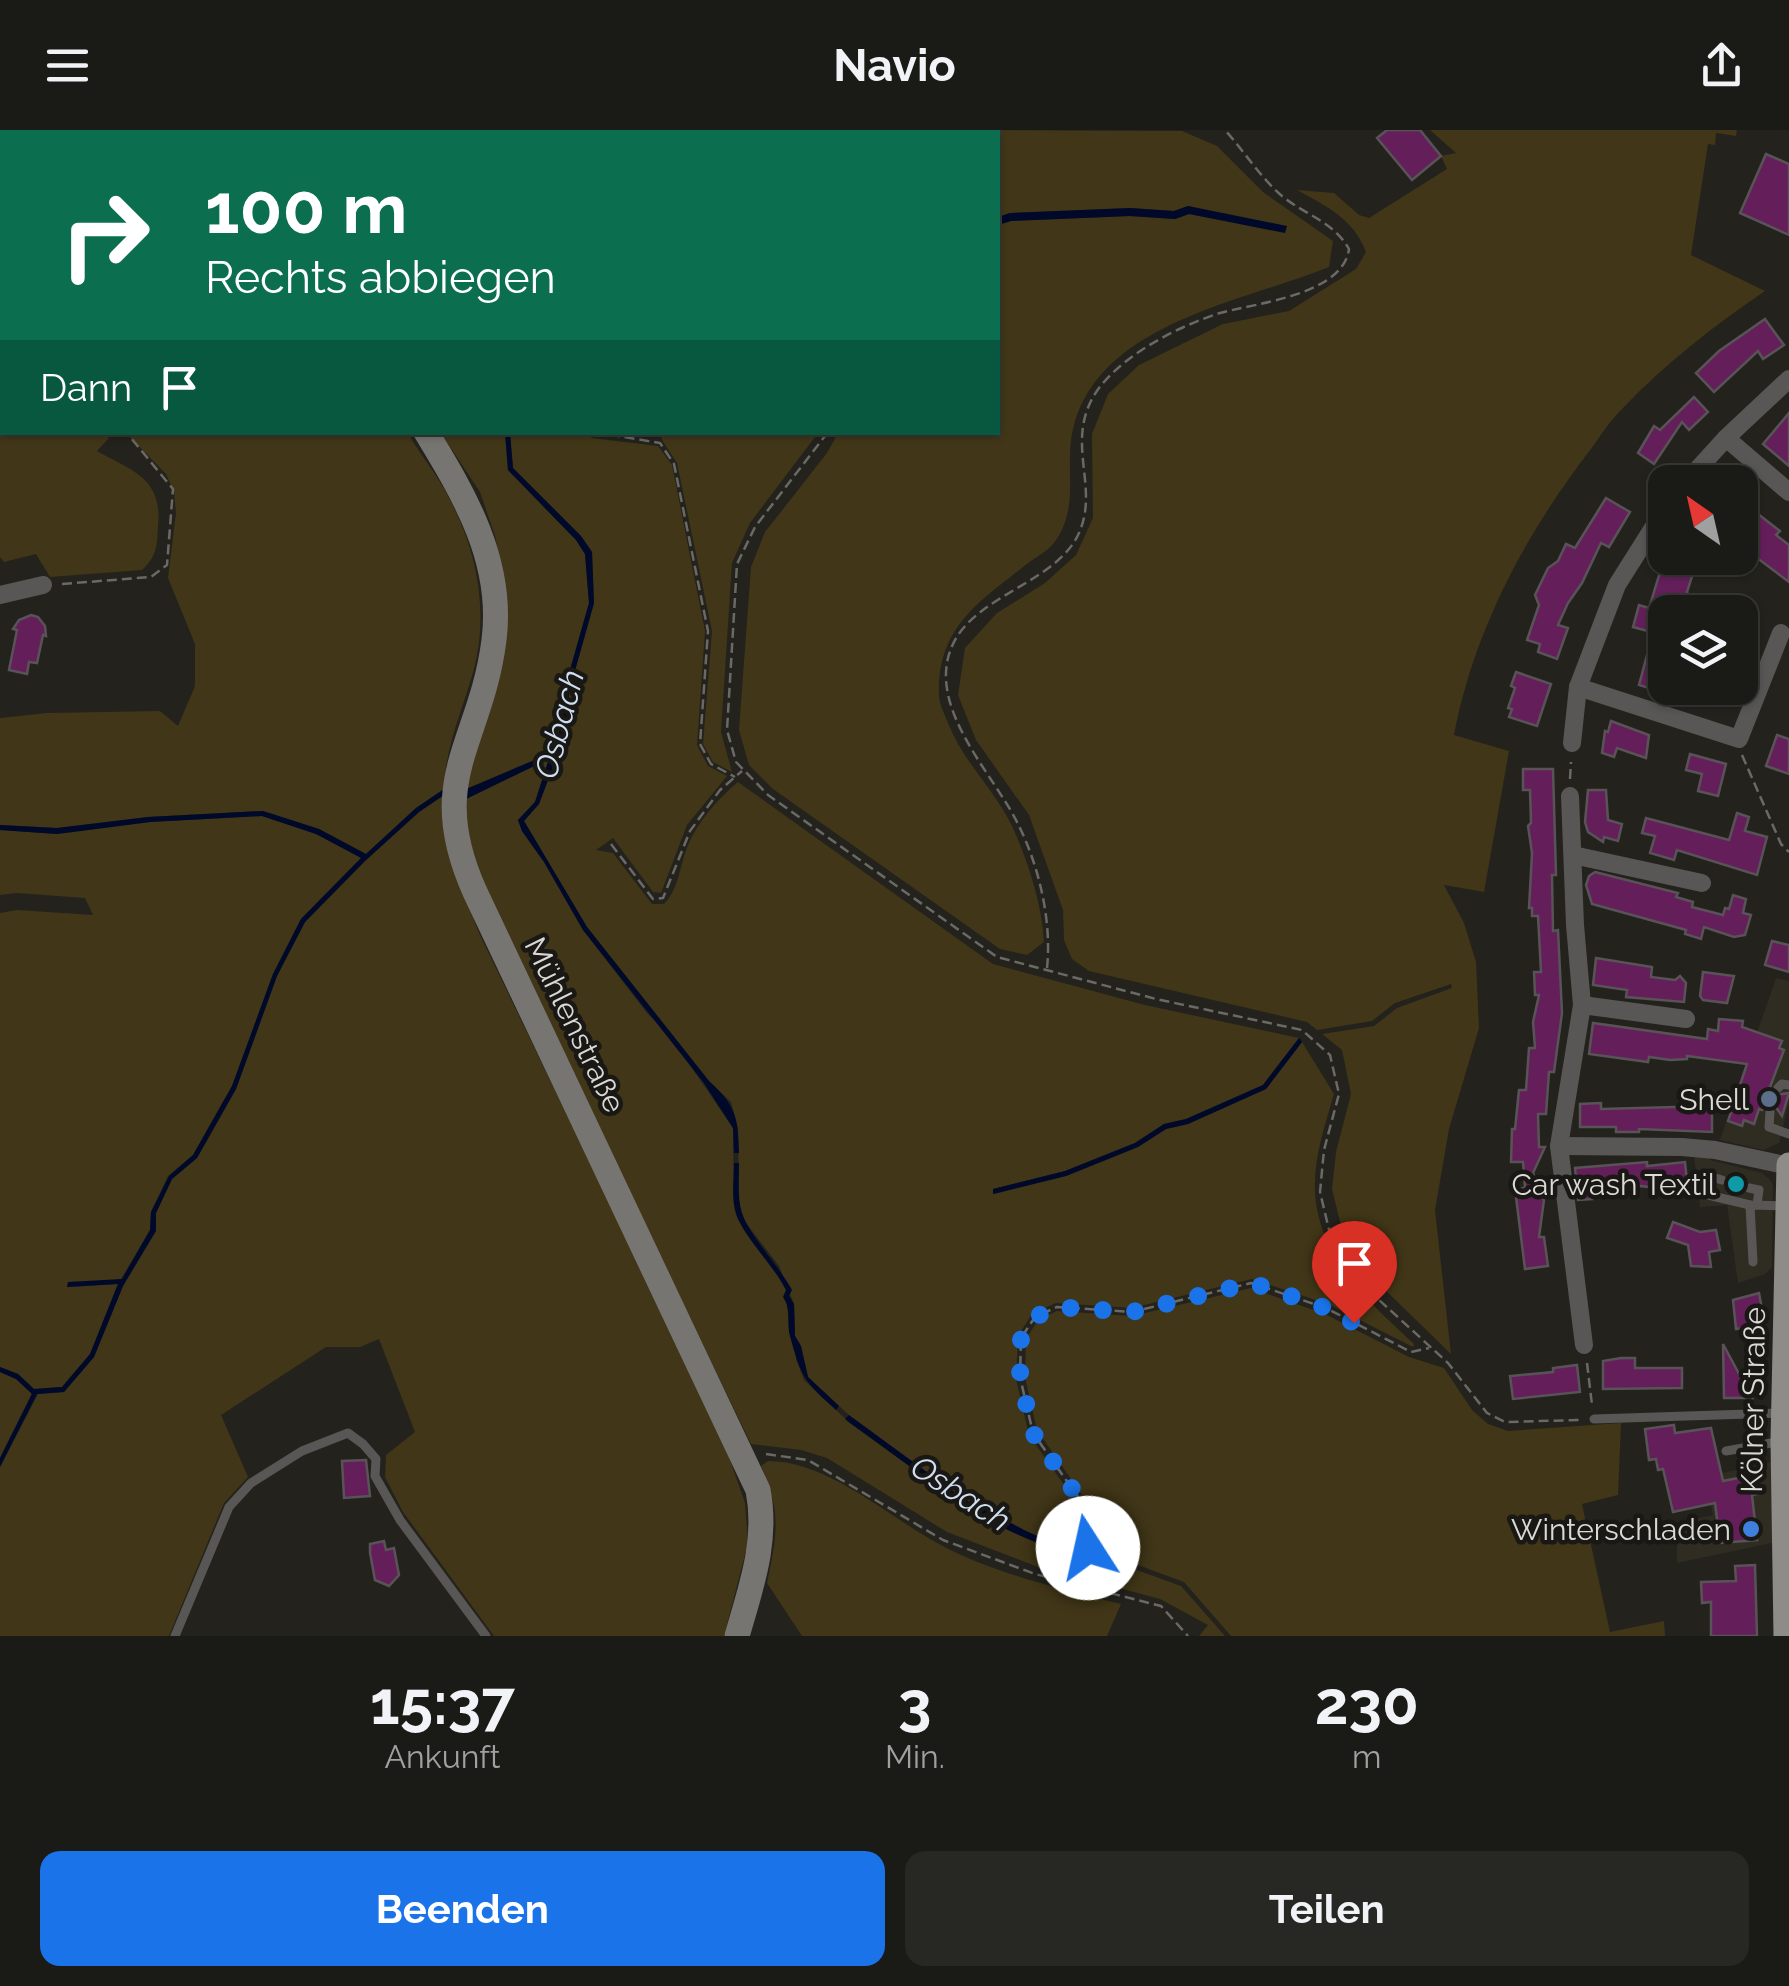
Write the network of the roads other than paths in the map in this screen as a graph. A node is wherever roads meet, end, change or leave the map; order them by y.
1 (1789, 379) edge
2 (428, 435) edge
3 (1726, 438) junction
4 (1701, 465) edge
5 (1789, 492) edge
6 (1648, 537) edge
7 (43, 585) road end
8 (0, 595) edge
9 (1781, 633) dead end
10 (1578, 687) junction
11 (1572, 743) road end
12 (1570, 796) road end
13 (1573, 856) junction
14 (1702, 883) dead end
15 (1582, 1004) junction
16 (1686, 1019) dead end
17 (1789, 1085) edge
18 (1778, 1088) dead end
19 (1770, 1112) dead end
20 (1789, 1134) edge
21 (1559, 1146) junction
22 (1789, 1166) edge
23 (1717, 1178) dead end
24 (1749, 1188) dead end
25 (1754, 1205) junction
26 (1788, 1206) edge
27 (1753, 1262) dead end
28 (1584, 1344) road end
29 (1784, 1412) junction
30 (1594, 1419) road end
31 (1786, 1442) edge
32 (1726, 1451) dead end
33 (176, 1636) edge
34 (486, 1636) edge
35 (737, 1636) edge
36 (1786, 1636) edge

1 - 3 street
2 - 35 street, Mühlenstraße
3 - 4 street
3 - 5 street
6 - 10 street
7 - 8 street
9 - 10 street
10 - 11 street
12 - 13 street
13 - 14 street
13 - 15 street
15 - 16 street
15 - 21 street
17 - 18 lane
19 - 20 lane
21 - 22 street
21 - 28 street
22 - 26 main road, Kölner Straße
23 - 25 lane
24 - 25 lane
25 - 26 lane
25 - 27 lane
26 - 29 main road, Kölner Straße
29 - 30 lane
29 - 31 main road, Kölner Straße
31 - 32 lane
31 - 36 main road, Kölner Straße
33 - 34 lane

